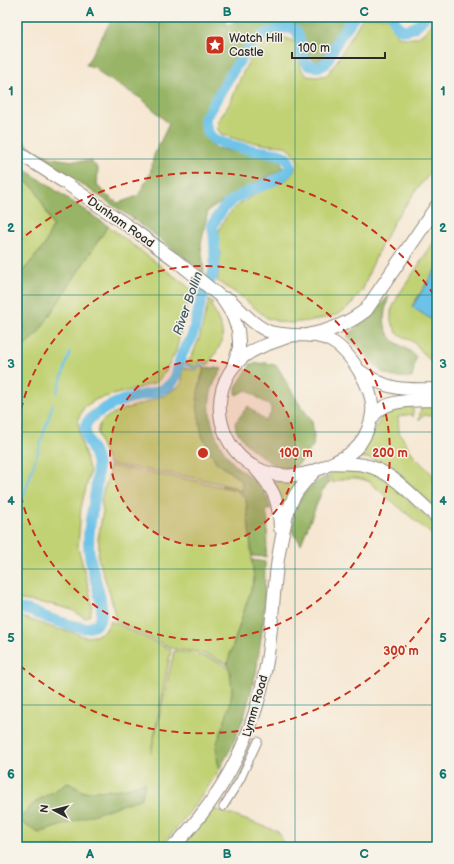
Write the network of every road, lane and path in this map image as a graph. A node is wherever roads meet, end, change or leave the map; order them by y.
1 (17, 152) edge
2 (437, 206) edge
3 (220, 296) junction
4 (293, 335) junction
5 (309, 335) junction
6 (360, 371) junction
7 (230, 372) junction
8 (437, 389) edge
9 (437, 400) edge
10 (371, 421) junction
11 (331, 463) junction
12 (252, 466) junction
13 (315, 471) junction
14 (437, 517) edge
15 (280, 543) junction
16 (258, 741) dead end
17 (223, 807) dead end
18 (173, 847) edge

1 - 3 main road, Dunham Road
2 - 5 highway
3 - 4 main road, Dunham Road
3 - 7 main road, Dunham Road
4 - 5 main road, Dunham Road
4 - 7 main road
5 - 6 main road, Dunham Road
6 - 8 main road
6 - 10 main road
7 - 12 main road, Dunham Road
9 - 10 main road
10 - 11 main road
11 - 13 main road
11 - 14 main road
12 - 13 main road
12 - 15 main road, Lymm Road
13 - 15 main road, Lymm Road
15 - 18 main road, Lymm Road
16 - 17 street

